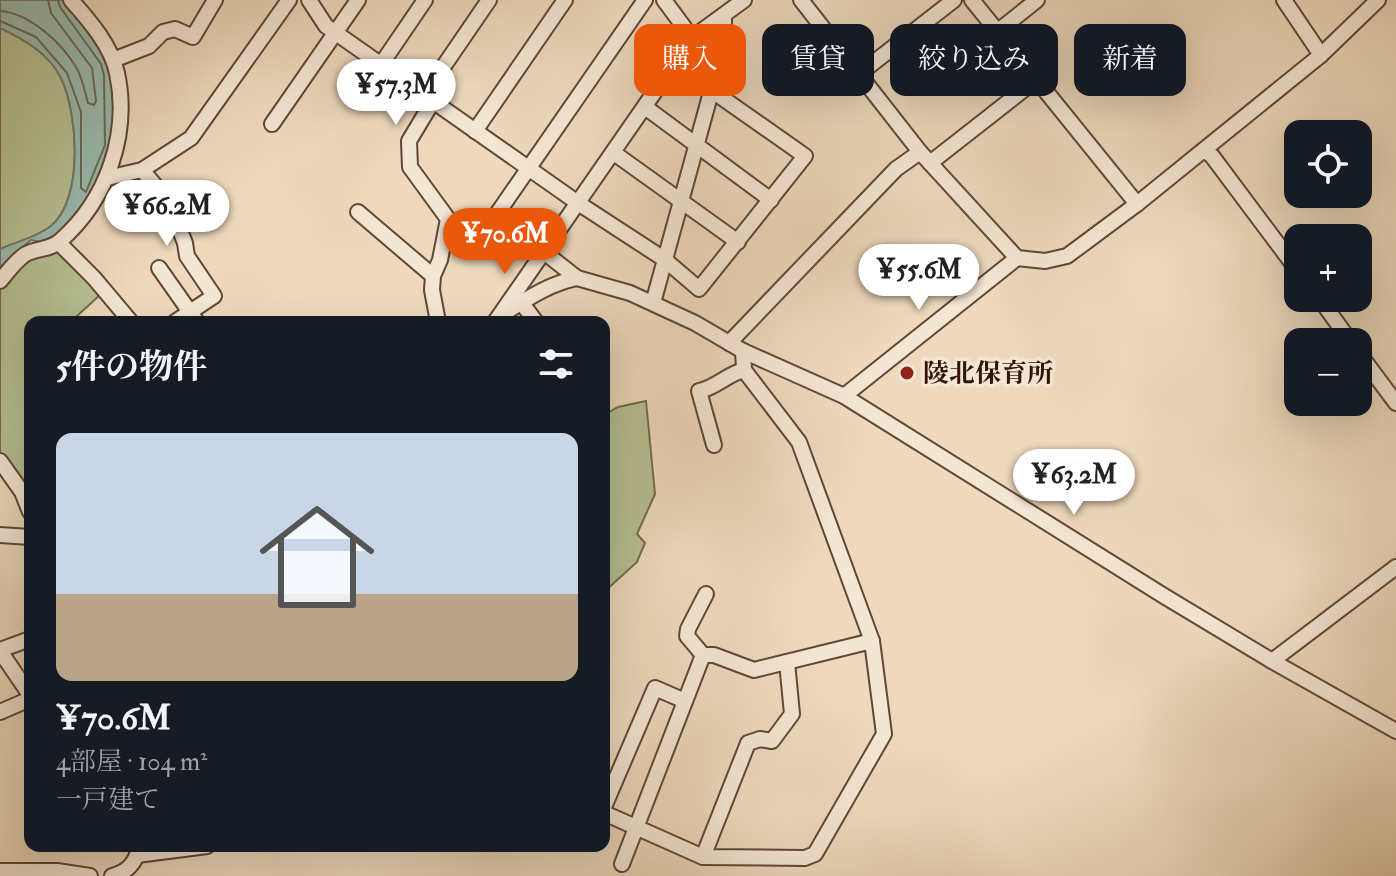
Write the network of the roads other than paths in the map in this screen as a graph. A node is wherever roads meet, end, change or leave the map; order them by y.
1 (71, 0) edge
2 (215, 0) edge
3 (289, 0) edge
4 (309, 0) edge
5 (358, 0) edge
6 (425, 0) edge
7 (489, 0) edge
8 (565, 0) edge
9 (645, 0) edge
10 (664, 0) edge
11 (744, 0) edge
12 (801, 0) edge
13 (954, 0) edge
14 (972, 0) edge
15 (1037, 0) edge
16 (1284, 0) edge
17 (1378, 0) edge
18 (724, 15) junction
19 (682, 24) edge
20 (711, 24) edge
21 (724, 24) edge
22 (820, 24) edge
23 (991, 24) edge
24 (1007, 24) edge
25 (335, 33) junction
26 (1321, 55) junction
27 (113, 60) junction
28 (874, 62) edge
29 (380, 66) junction
30 (874, 93) edge
31 (652, 96) edge
32 (711, 96) edge
33 (720, 96) edge
34 (1013, 96) edge
35 (1049, 96) edge
36 (429, 98) junction
37 (645, 107) junction
38 (272, 124) dead end
39 (475, 131) junction
40 (698, 147) junction
41 (1204, 150) junction
42 (614, 153) junction
43 (925, 157) junction
44 (528, 168) junction
45 (142, 170) junction
46 (107, 178) junction
47 (771, 200) junction
48 (578, 203) junction
49 (682, 204) junction
50 (1137, 204) junction
51 (358, 212) dead end
52 (490, 224) dead end
53 (738, 242) junction
54 (59, 243) junction
55 (544, 252) junction
56 (1284, 252) edge
57 (1017, 258) junction
58 (664, 259) junction
59 (159, 268) dead end
60 (433, 276) junction
61 (577, 278) junction
62 (0, 281) edge
63 (521, 302) junction
64 (653, 303) junction
65 (126, 316) edge
66 (192, 316) edge
67 (194, 316) edge
68 (437, 316) edge
69 (499, 316) edge
70 (501, 316) edge
71 (532, 316) edge
72 (729, 343) junction
73 (743, 351) junction
74 (744, 370) junction
75 (1372, 371) edge
76 (844, 396) junction
77 (1396, 403) edge
78 (714, 445) dead end
79 (0, 461) edge
80 (24, 497) edge
81 (0, 535) edge
82 (24, 537) edge
83 (1396, 567) edge
84 (706, 594) dead end
85 (24, 641) edge
86 (872, 641) junction
87 (0, 650) edge
88 (703, 655) junction
89 (1272, 661) junction
90 (787, 662) junction
91 (24, 688) edge
92 (24, 700) edge
93 (685, 701) junction
94 (0, 712) edge
95 (1396, 731) edge
96 (610, 796) edge
97 (610, 813) edge
98 (635, 827) junction
99 (137, 852) edge
100 (703, 857) junction
101 (622, 864) dead end
102 (0, 871) edge
103 (90, 876) edge
104 (112, 876) edge

1 - 27 street
2 - 27 street
3 - 45 street
4 - 25 street
5 - 25 street
6 - 29 street
7 - 36 street
8 - 39 street
9 - 44 street
10 - 19 street
11 - 18 street
12 - 22 street
13 - 28 street
14 - 23 street
15 - 24 street
16 - 26 street
17 - 26 street
18 - 20 street
18 - 21 street
25 - 29 street
25 - 38 street
26 - 41 street
27 - 46 street
29 - 36 street
30 - 43 street
31 - 37 street
32 - 40 street
33 - 47 street
34 - 43 street
35 - 50 street
36 - 39 street
36 - 60 street
37 - 40 street
37 - 42 street
39 - 44 street
40 - 47 street
40 - 49 street
41 - 50 street
41 - 56 street
42 - 48 street
42 - 49 street
43 - 57 street
43 - 72 street
44 - 48 street
44 - 52 street
45 - 46 street
45 - 67 street
46 - 54 street
47 - 53 street
48 - 55 street
48 - 58 street
49 - 53 street
49 - 58 street
50 - 57 street
51 - 60 street
53 - 58 street
54 - 62 street
54 - 65 street
55 - 61 street
55 - 69 street
57 - 76 street
58 - 64 street
59 - 66 street
60 - 68 street
61 - 63 street
61 - 64 street
63 - 70 street
63 - 71 street
64 - 72 street
72 - 73 street
73 - 74 street
73 - 76 street
74 - 78 street
74 - 86 street
75 - 77 street
76 - 89 street
79 - 80 street
81 - 82 street
83 - 89 street
84 - 88 street
85 - 87 street
86 - 90 street
86 - 100 street
87 - 91 street
88 - 90 street
88 - 93 street
89 - 95 street
90 - 100 street
92 - 94 street
93 - 96 street
93 - 98 street
97 - 98 street
98 - 100 street
98 - 101 street
99 - 104 street
102 - 103 street

